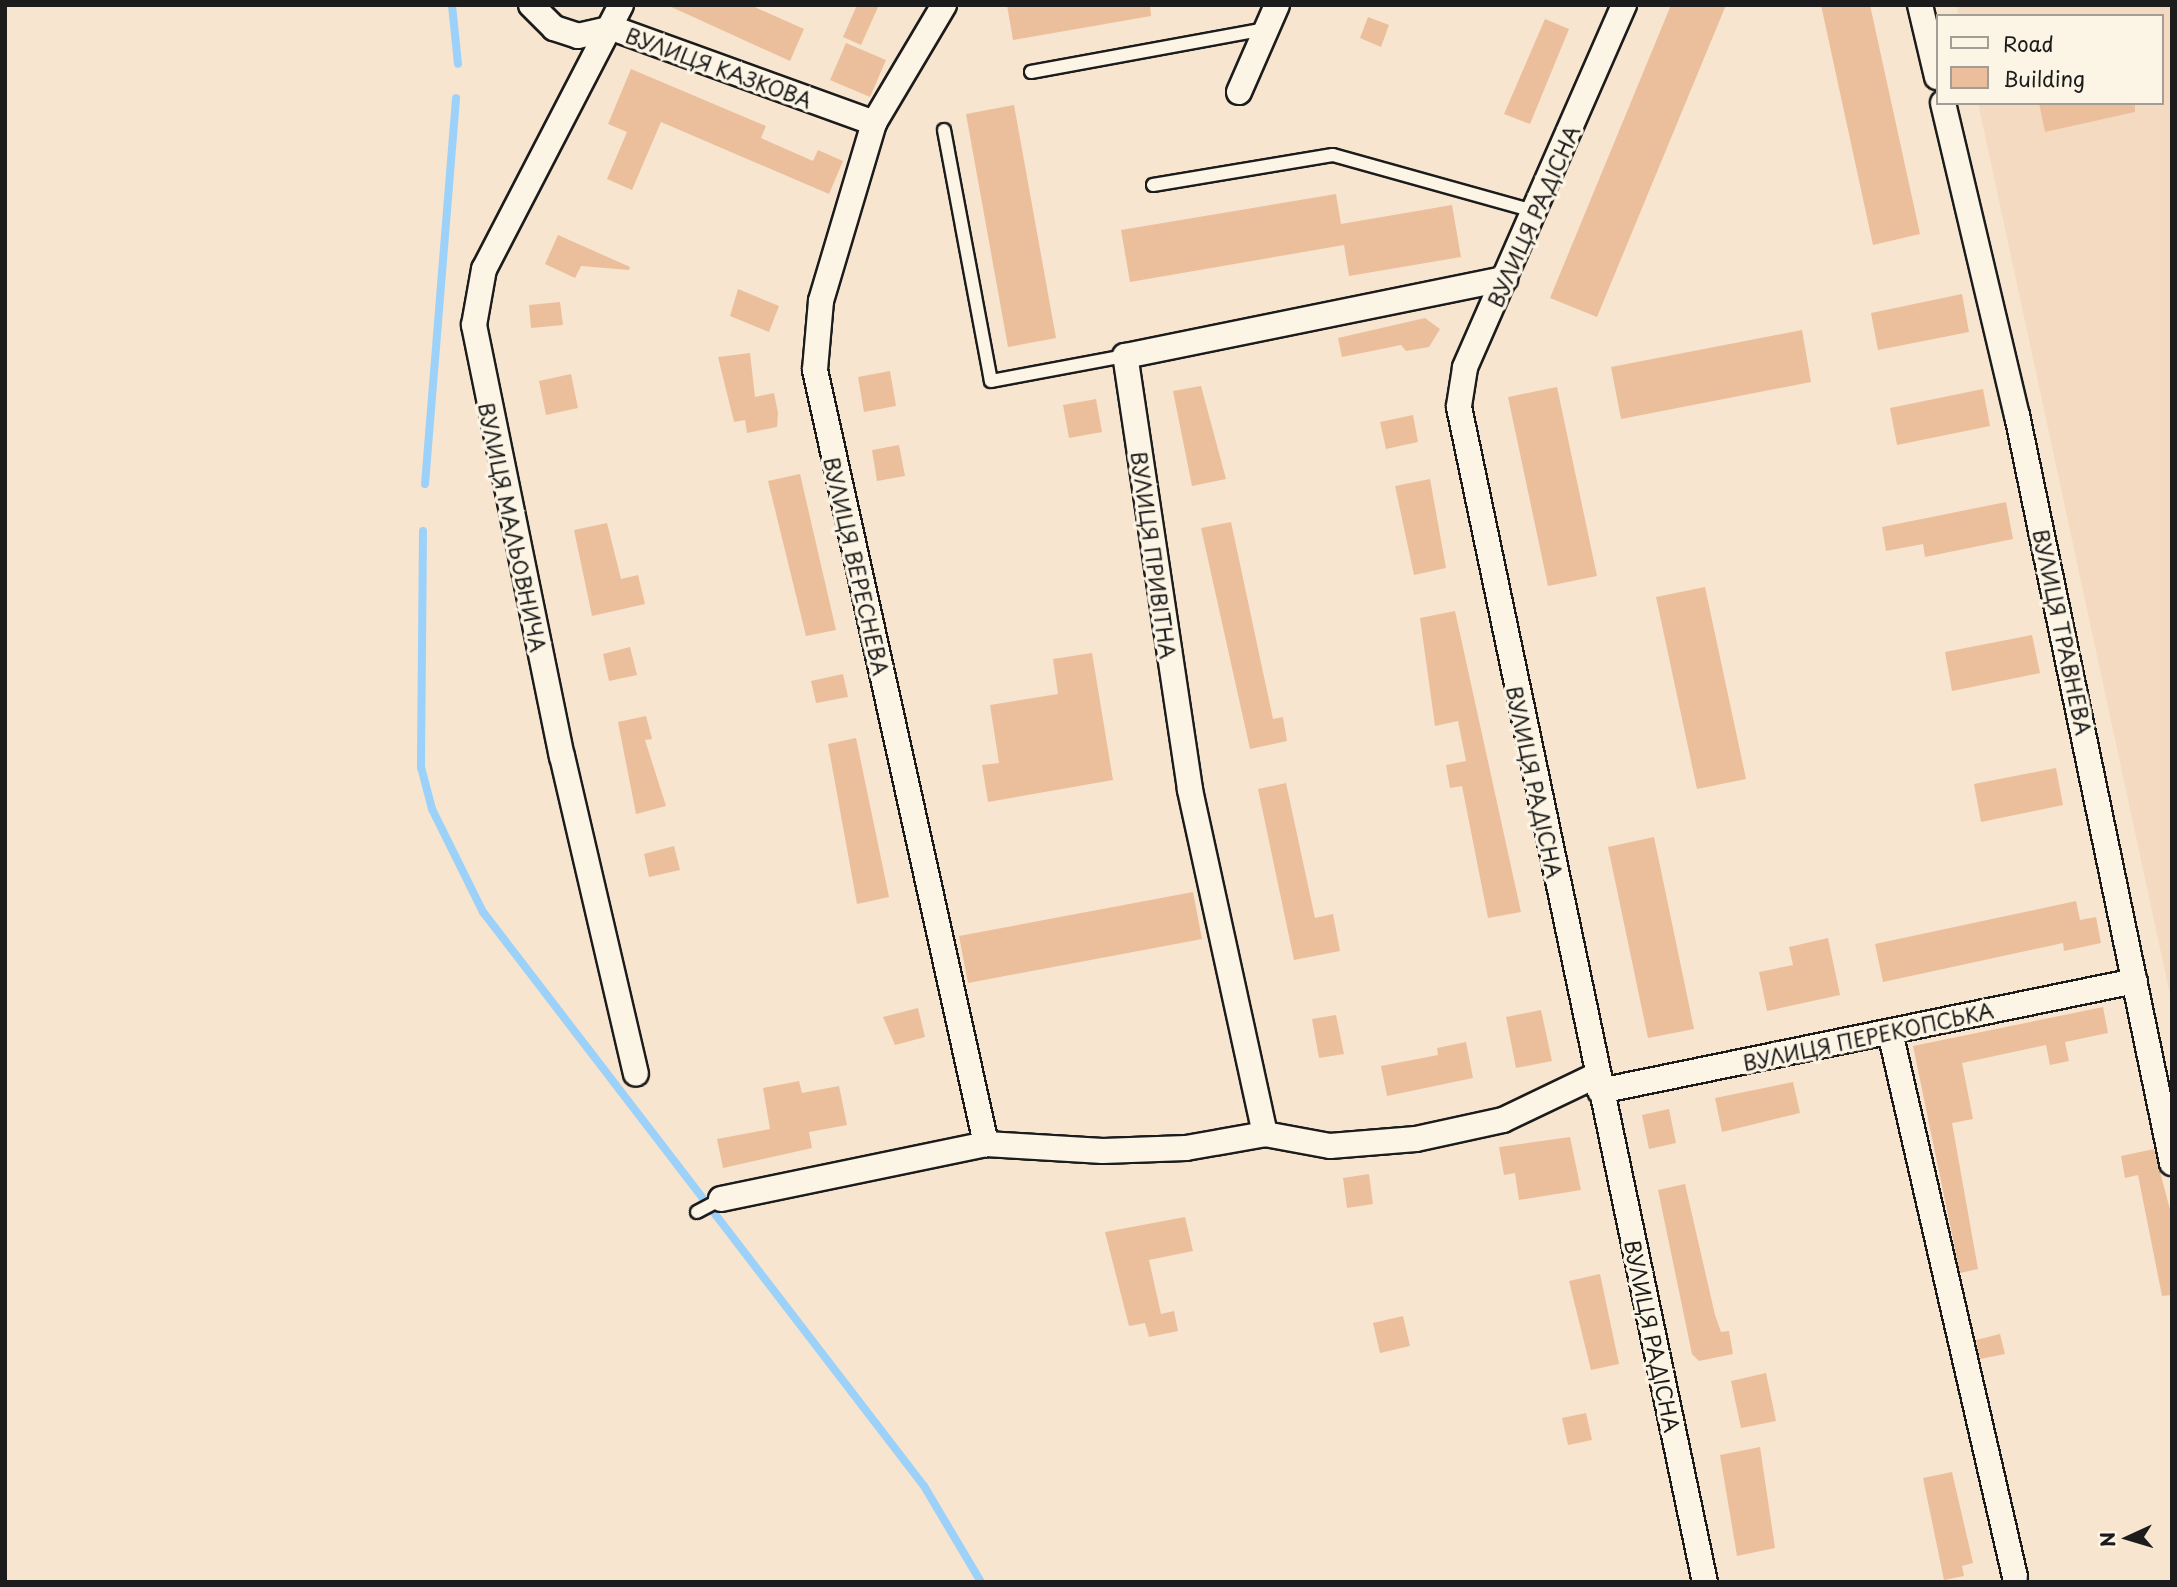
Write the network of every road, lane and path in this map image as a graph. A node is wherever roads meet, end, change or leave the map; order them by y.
1 (531, 5) edge
2 (944, 5) edge
3 (1277, 5) edge
4 (1624, 5) edge
5 (1920, 5) edge
6 (616, 17) edge
7 (1266, 29) junction
8 (1031, 72) dead end
9 (1936, 73) edge
10 (1239, 92) dead end
11 (1943, 105) edge
12 (874, 123) junction
13 (944, 130) dead end
14 (1153, 185) dead end
15 (1537, 212) junction
16 (1505, 279) junction
17 (1125, 356) junction
18 (2135, 981) junction
19 (1890, 1032) junction
20 (636, 1073) dead end
21 (1599, 1083) junction
22 (1265, 1134) junction
23 (986, 1144) junction
24 (2172, 1163) edge
25 (721, 1199) joint
26 (697, 1212) dead end
27 (2015, 1577) dead end
28 (1705, 1582) edge

1 - 6 street, ВУЛИЦЯ КАЗКОВА
2 - 12 street, ВУЛИЦЯ ВЕРЕСНЕВА
3 - 7 street
4 - 15 street, ВУЛИЦЯ РАДІСНА
5 - 9 street
6 - 12 street, ВУЛИЦЯ КАЗКОВА
6 - 20 street, ВУЛИЦЯ МАЛЬОВНИЧА
7 - 8 lane
7 - 10 street
11 - 18 street, ВУЛИЦЯ ТРАВНЕВА
12 - 23 street, ВУЛИЦЯ ВЕРЕСНЕВА
13 - 17 lane
14 - 15 lane
15 - 16 street, ВУЛИЦЯ РАДІСНА
16 - 17 street
16 - 21 street, ВУЛИЦЯ РАДІСНА
17 - 22 street, ВУЛИЦЯ ПРИВІТНА
18 - 19 street, ВУЛИЦЯ ПЕРЕКОПСЬКА
18 - 24 street, ВУЛИЦЯ ТРАВНЕВА
19 - 21 street, ВУЛИЦЯ ПЕРЕКОПСЬКА
19 - 27 street
21 - 22 street, ВУЛИЦЯ ПЕРЕКОПСЬКА
21 - 28 street, ВУЛИЦЯ РАДІСНА
22 - 23 street, ВУЛИЦЯ ПЕРЕКОПСЬКА
23 - 25 street, ВУЛИЦЯ ПЕРЕКОПСЬКА
25 - 26 lane

